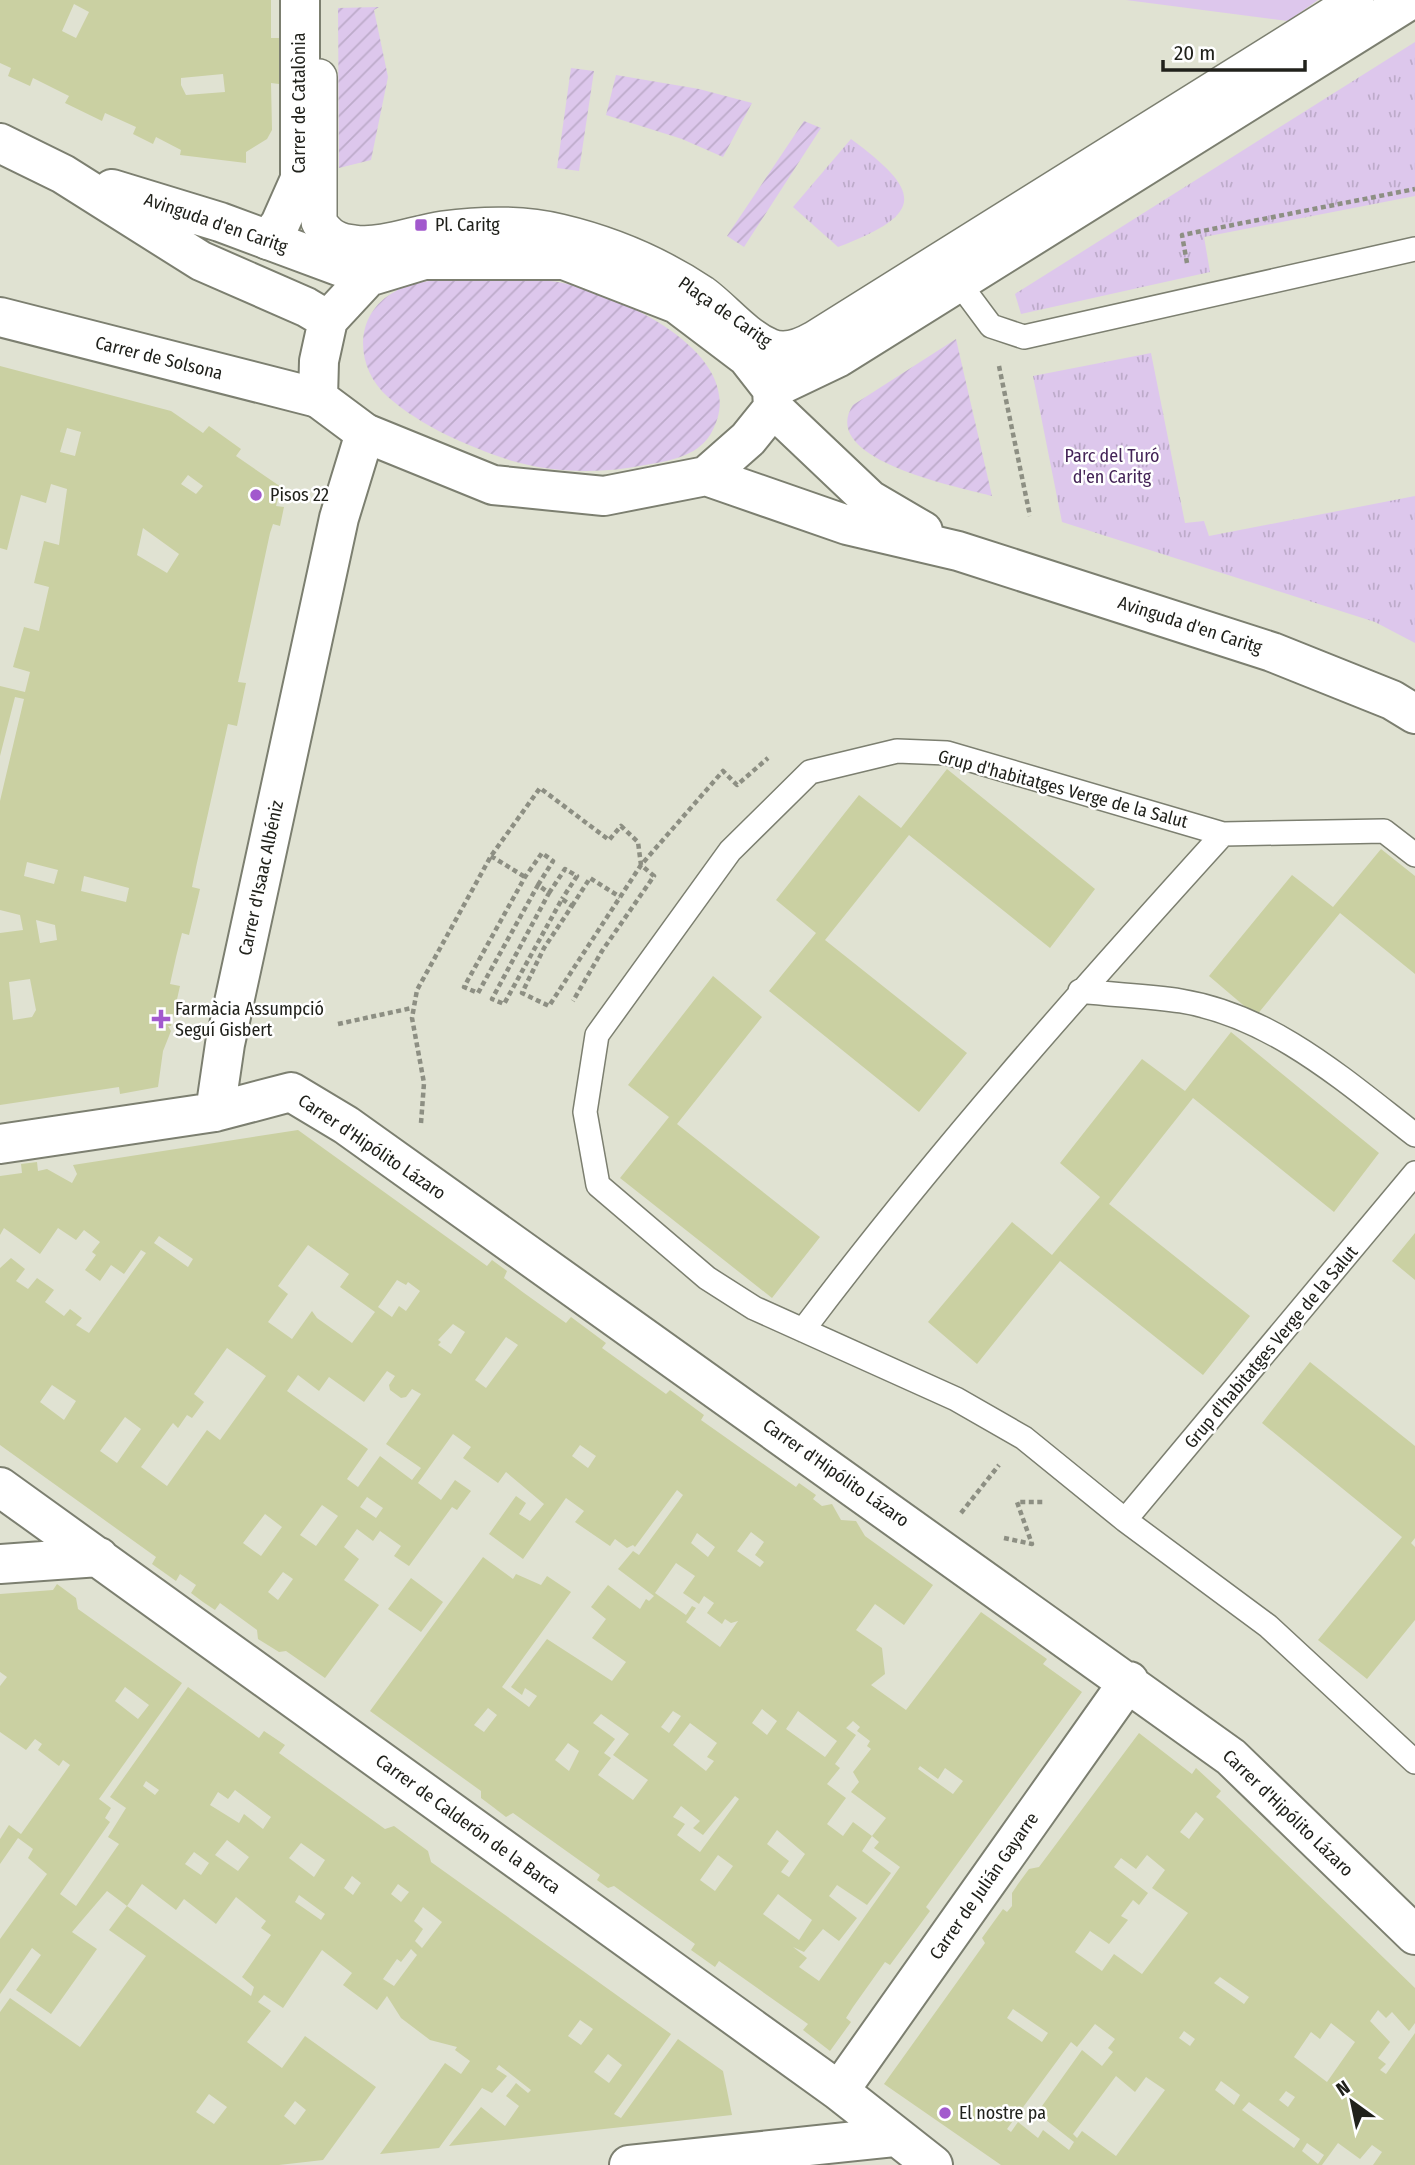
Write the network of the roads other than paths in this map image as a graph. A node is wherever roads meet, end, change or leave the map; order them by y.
1 (300, 0) edge
2 (319, 0) edge
3 (1356, 0) edge
4 (1410, 0) edge
5 (0, 143) edge
6 (63, 174) junction
7 (268, 240) junction
8 (1415, 249) edge
9 (368, 277) junction
10 (959, 283) junction
11 (0, 317) edge
12 (328, 320) junction
13 (318, 398) junction
14 (772, 398) junction
15 (365, 433) junction
16 (706, 476) junction
17 (958, 551) junction
18 (1415, 714) edge
19 (1223, 834) junction
20 (1415, 855) edge
21 (1080, 991) junction
22 (215, 1112) junction
23 (1415, 1135) edge
24 (0, 1144) edge
25 (1415, 1173) edge
26 (803, 1330) junction
27 (0, 1487) edge
28 (1125, 1520) junction
29 (99, 1557) junction
30 (0, 1564) edge
31 (1129, 1681) junction
32 (1415, 1761) edge
33 (1415, 1935) edge
34 (839, 2091) junction
35 (894, 2137) junction
36 (629, 2165) edge
37 (933, 2165) edge

1 - 7 street, Carrer de Catalònia
2 - 3 street, Plaça de Caritg
4 - 10 street
5 - 6 street, Avinguda d'en Caritg
6 - 7 street, Avinguda d'en Caritg
6 - 12 street, Avinguda d'en Caritg
7 - 9 street, Avinguda d'en Caritg
8 - 10 lane
9 - 12 street
9 - 14 street, Avinguda d'en Caritg
10 - 14 street
11 - 13 street, Carrer de Solsona
12 - 13 street
13 - 15 street
14 - 16 street
14 - 17 street, Avinguda d'en Caritg
15 - 16 street
15 - 22 street, Carrer d'Isaac Albéniz
16 - 17 street, Avinguda d'en Caritg
17 - 18 street, Avinguda d'en Caritg
19 - 20 lane, Grup d'habitatges Verge de la Salut
19 - 21 lane
19 - 26 lane, Grup d'habitatges Verge de la Salut
21 - 23 lane
21 - 26 lane
22 - 24 street
22 - 31 street, Carrer d'Hipólito Lázaro
25 - 28 lane, Grup d'habitatges Verge de la Salut
26 - 28 lane, Grup d'habitatges Verge de la Salut
27 - 29 street, Carrer de Calderón de la Barca
28 - 32 lane, Grup d'habitatges Verge de la Salut
29 - 30 street
29 - 34 street, Carrer de Calderón de la Barca
31 - 33 street, Carrer d'Hipólito Lázaro
31 - 34 street, Carrer de Julián Gayarre
34 - 35 street, Carrer de Calderón de la Barca
35 - 36 street
35 - 37 street, Carrer de Calderón de la Barca

